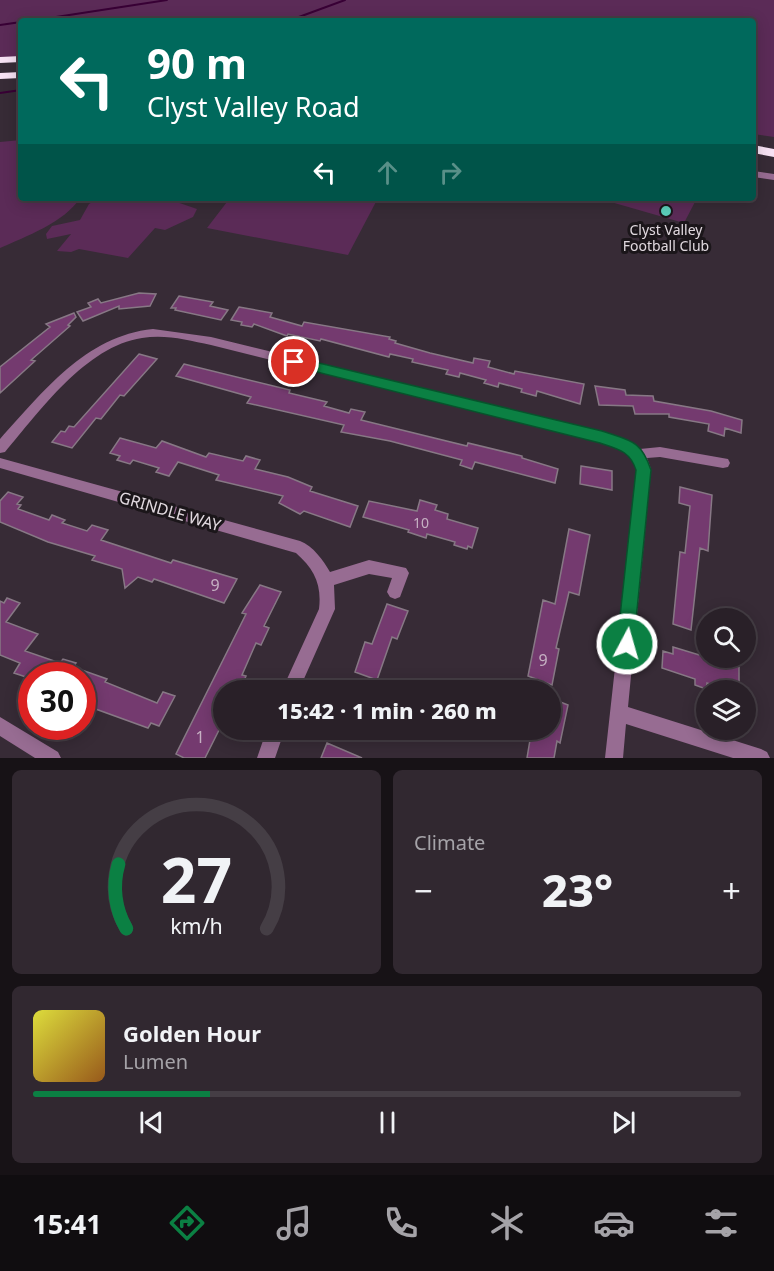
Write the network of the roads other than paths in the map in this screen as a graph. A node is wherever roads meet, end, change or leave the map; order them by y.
1 (18, 59) edge
2 (0, 60) edge
3 (18, 75) edge
4 (0, 76) edge
5 (756, 141) edge
6 (774, 144) edge
7 (756, 150) edge
8 (774, 153) edge
9 (756, 174) edge
10 (774, 177) edge
11 (0, 448) edge
12 (638, 454) junction
13 (0, 463) edge
14 (723, 463) dead end
15 (327, 580) junction
16 (395, 592) dead end
17 (295, 680) edge
18 (620, 713) junction
19 (0, 726) edge
20 (272, 740) edge
21 (52, 758) edge
22 (266, 758) edge
23 (614, 758) edge
24 (761, 758) edge

1 - 2 highway
3 - 4 highway
5 - 6 highway
7 - 8 highway
9 - 10 street
11 - 12 street
12 - 14 street
12 - 18 street
13 - 15 street, GRINDLE WAY
15 - 16 street
15 - 17 street
18 - 23 street
18 - 24 street
19 - 21 street
20 - 22 street

